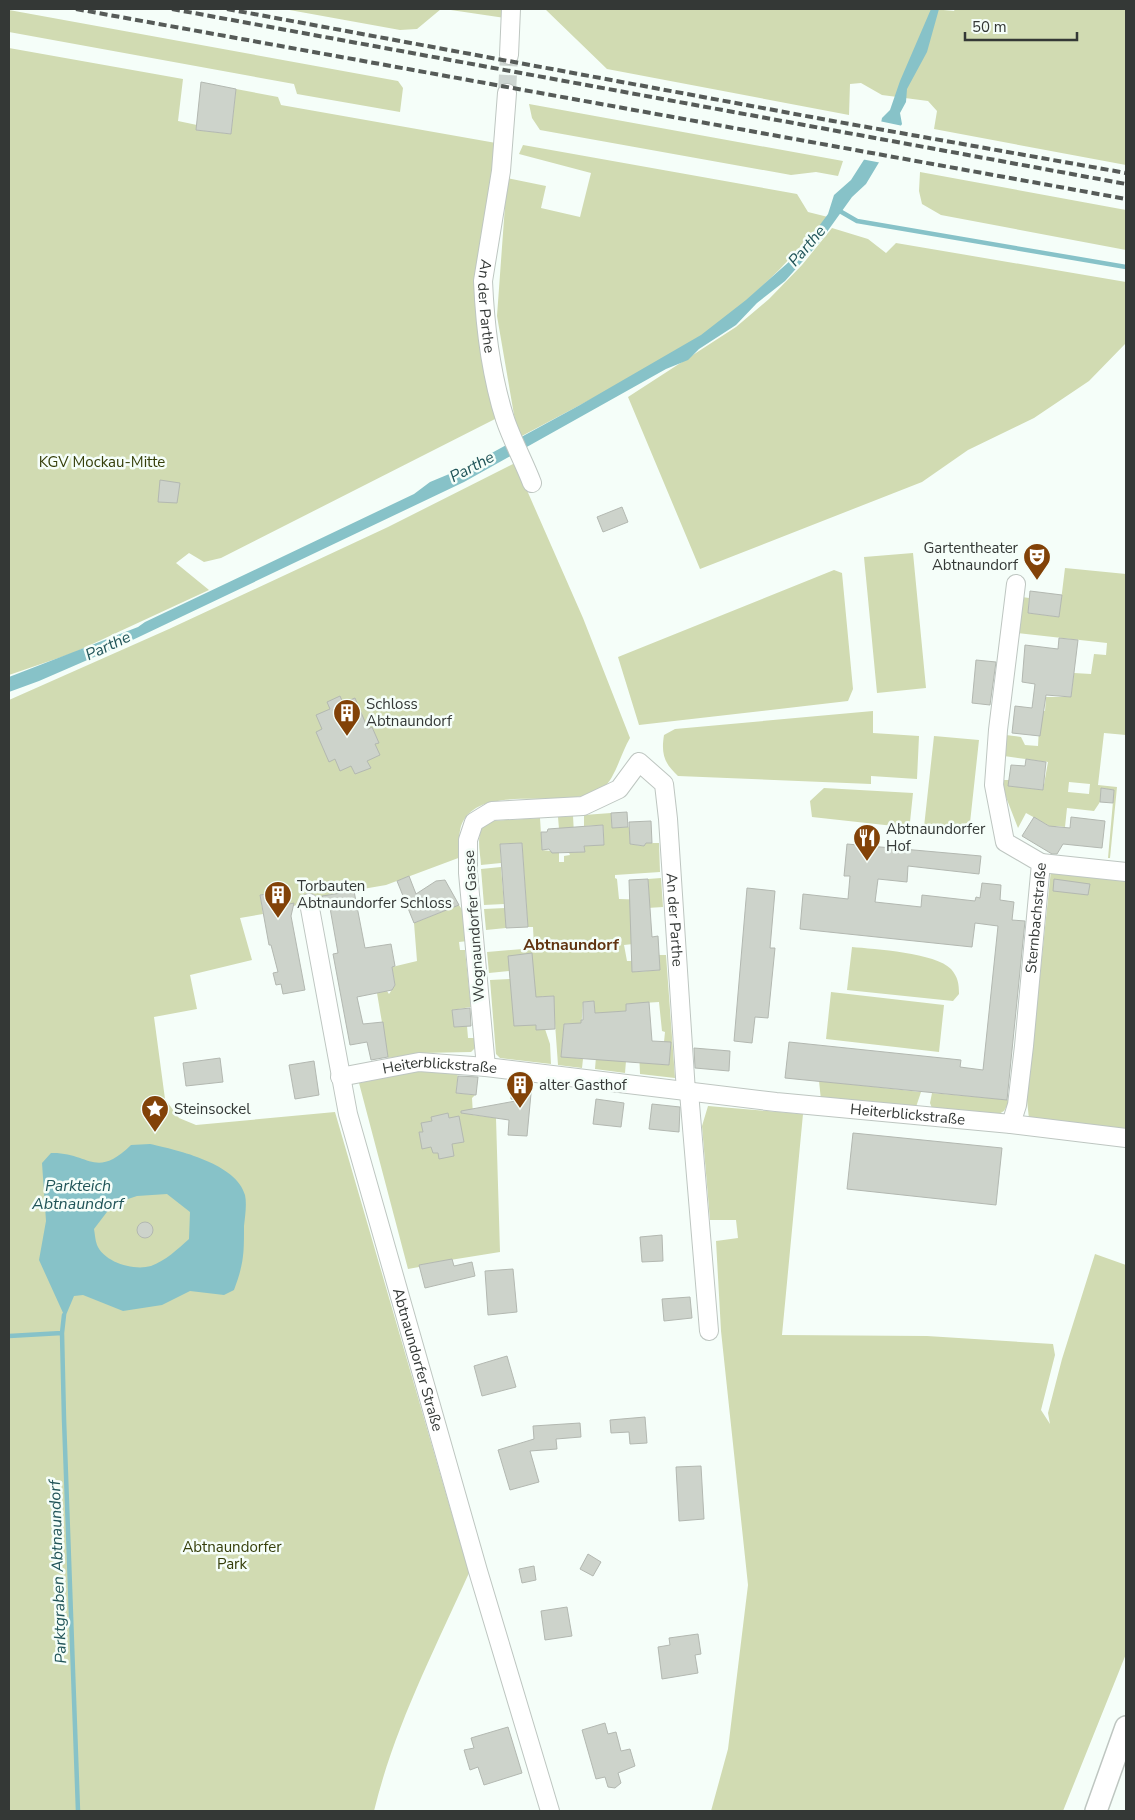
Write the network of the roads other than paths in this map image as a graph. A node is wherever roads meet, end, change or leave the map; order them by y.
1 (511, 9) edge
2 (508, 55) tunnel mouth
3 (507, 93) tunnel mouth
4 (532, 483) dead end
5 (1016, 584) dead end
6 (639, 762) joint
7 (1041, 863) junction
8 (1126, 872) edge
9 (309, 903) dead end
10 (486, 1067) junction
11 (340, 1076) junction
12 (688, 1092) junction
13 (1011, 1124) junction
14 (1126, 1138) edge
15 (709, 1331) dead end
16 (1126, 1727) edge
17 (550, 1811) edge
18 (1096, 1811) edge

1 - 2 street
3 - 4 street, An der Parthe
5 - 7 street, Sternbachstraße
6 - 10 street, Wognaundorfer Gasse
6 - 12 street, An der Parthe
7 - 8 street
7 - 13 street, Sternbachstraße
9 - 11 street, Abtnaundorfer Straße
10 - 11 street, Heiterblickstraße
10 - 12 street, Heiterblickstraße
11 - 17 street, Abtnaundorfer Straße
12 - 13 street, Heiterblickstraße
12 - 15 street
13 - 14 street, Heiterblickstraße
16 - 18 main road

